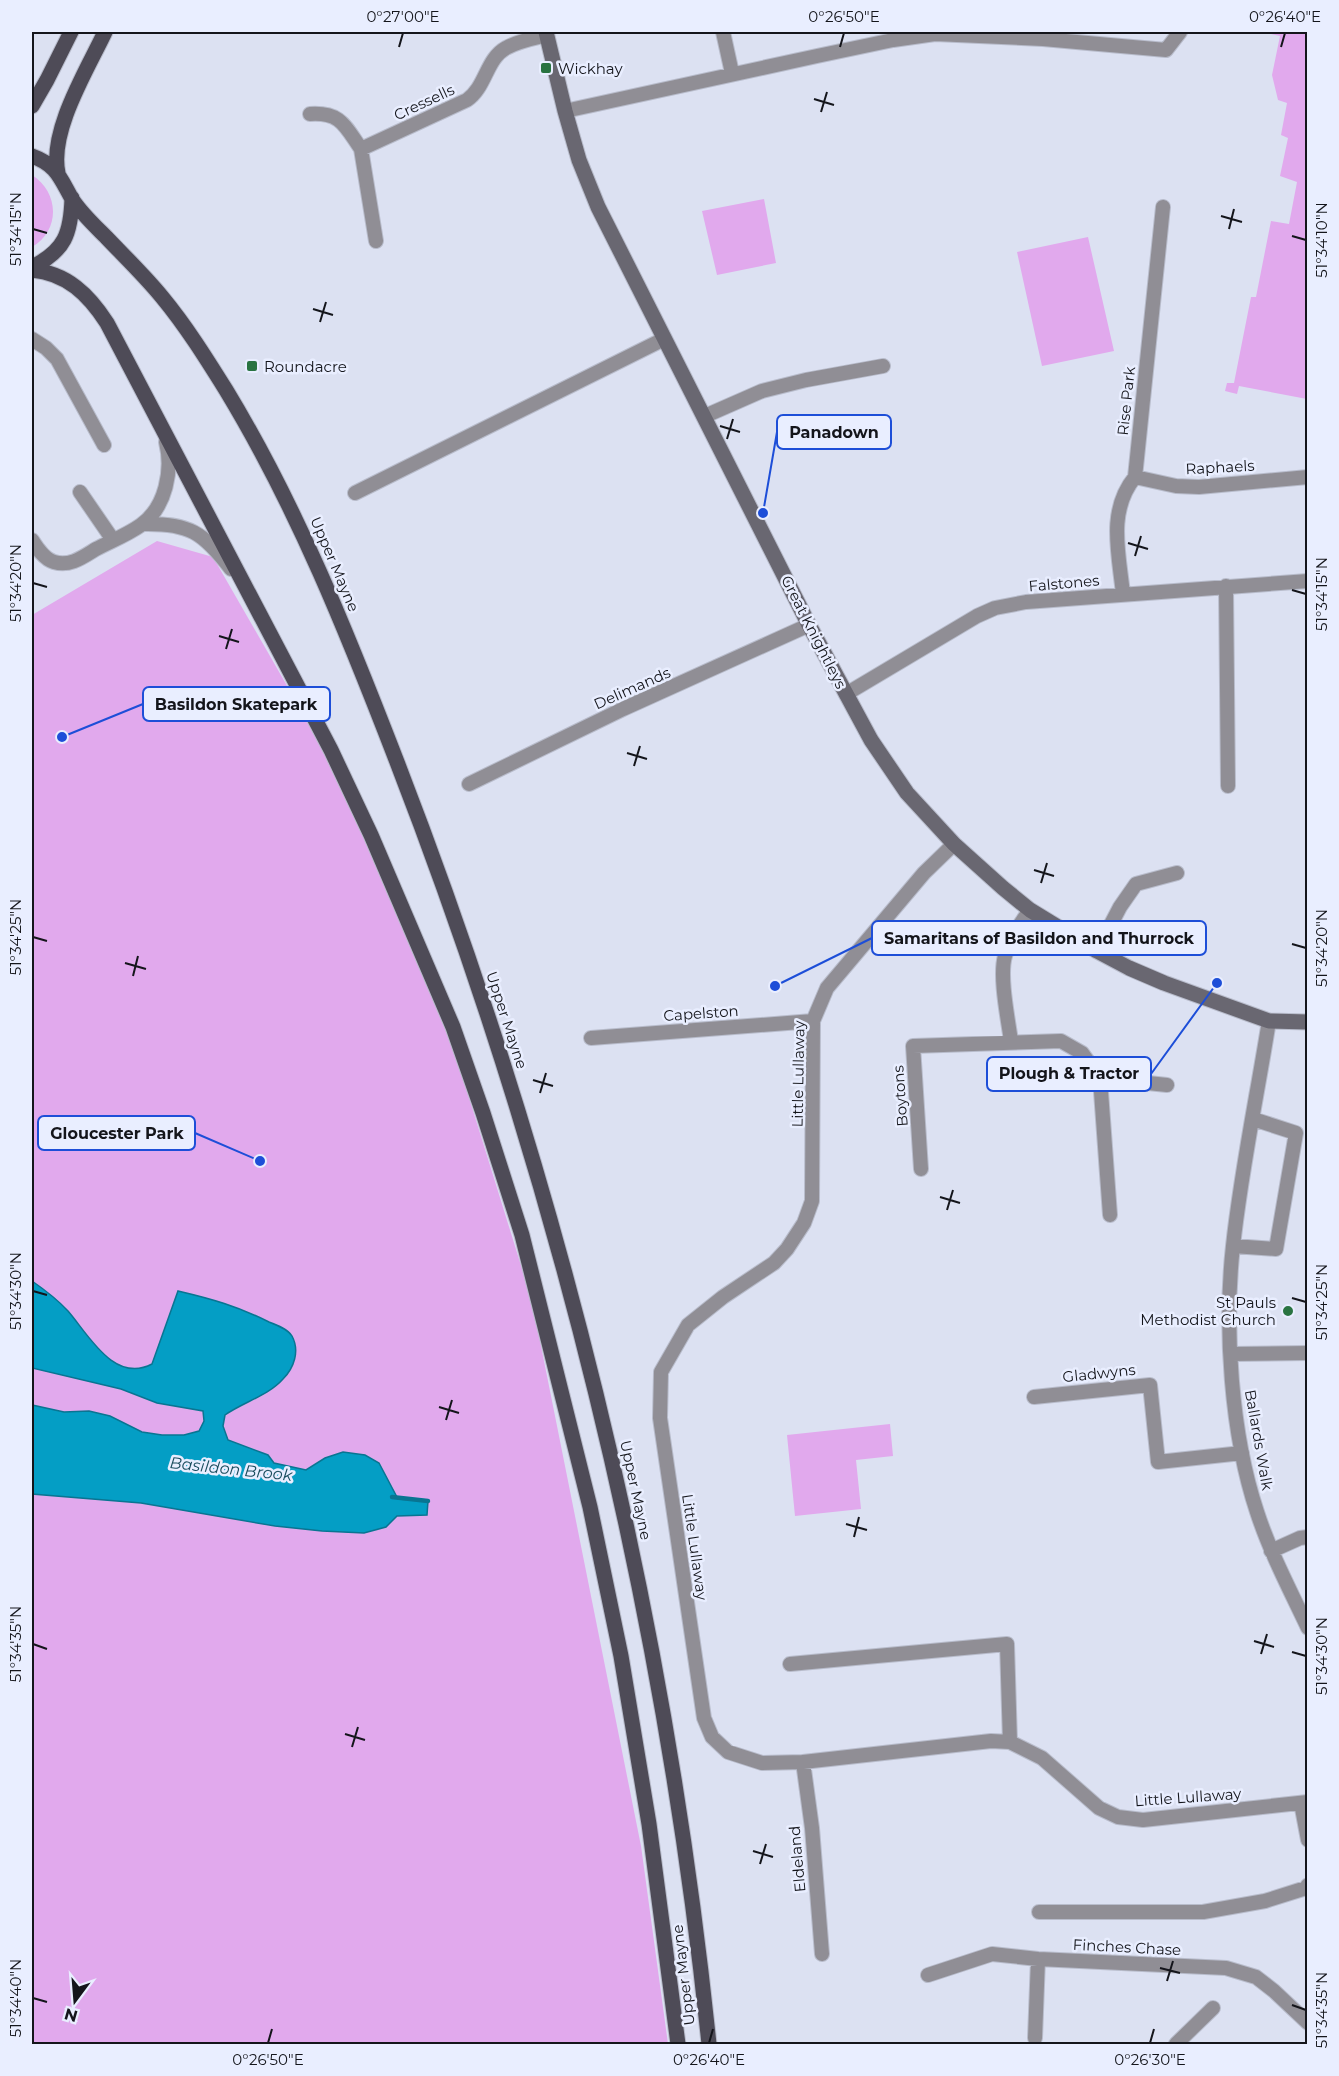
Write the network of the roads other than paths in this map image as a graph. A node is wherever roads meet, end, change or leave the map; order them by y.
1 (71, 32) edge
2 (105, 32) edge
3 (723, 32) edge
4 (1180, 32) edge
5 (547, 33) edge
6 (732, 74) junction
7 (32, 106) edge
8 (565, 111) junction
9 (310, 114) dead end
10 (361, 149) junction
11 (32, 156) edge
12 (58, 174) junction
13 (72, 198) junction
14 (1163, 207) dead end
15 (376, 241) dead end
16 (32, 268) edge
17 (32, 339) edge
18 (664, 339) junction
19 (883, 366) dead end
20 (705, 416) junction
21 (163, 431) junction
22 (104, 445) dead end
23 (1135, 477) junction
24 (1308, 477) edge
25 (80, 492) dead end
26 (355, 493) dead end
27 (143, 524) junction
28 (113, 540) junction
29 (32, 544) edge
30 (1308, 581) edge
31 (1226, 586) junction
32 (1123, 594) junction
33 (249, 595) junction
34 (809, 625) junction
35 (846, 694) junction
36 (469, 784) dead end
37 (1228, 786) dead end
38 (954, 844) junction
39 (1177, 873) dead end
40 (1030, 910) junction
41 (1097, 951) junction
42 (1269, 1021) junction
43 (813, 1022) junction
44 (1308, 1022) edge
45 (591, 1038) dead end
46 (1011, 1041) junction
47 (1100, 1078) junction
48 (1167, 1084) dead end
49 (1253, 1119) junction
50 (921, 1169) dead end
51 (1110, 1215) dead end
52 (1233, 1246) junction
53 (1308, 1353) edge
54 (1231, 1354) junction
55 (1034, 1396) dead end
56 (1242, 1453) junction
57 (1308, 1537) edge
58 (1271, 1551) junction
59 (1308, 1628) edge
60 (790, 1664) dead end
61 (1010, 1742) junction
62 (803, 1762) junction
63 (1304, 1803) edge
64 (1308, 1840) edge
65 (1308, 1885) edge
66 (1039, 1912) dead end
67 (822, 1954) dead end
68 (1038, 1959) junction
69 (928, 1975) dead end
70 (1213, 2008) dead end
71 (1308, 2023) edge
72 (1035, 2038) dead end
73 (678, 2044) edge
74 (709, 2044) edge
75 (1176, 2044) edge

1 - 7 main road
2 - 12 main road
3 - 6 street
4 - 6 street
5 - 8 street, Great Knightleys
5 - 10 street, Cressells
6 - 8 street
8 - 18 street, Great Knightleys
9 - 10 street
10 - 15 street
11 - 12 main road, Upper Mayne
12 - 13 main road, Upper Mayne
13 - 16 main road, Upper Mayne
13 - 74 main road, Upper Mayne
14 - 23 street, Rise Park
16 - 21 main road, Upper Mayne
17 - 22 street
18 - 20 street, Great Knightleys
18 - 26 street
19 - 20 street
20 - 34 street, Great Knightleys
21 - 27 street
21 - 33 main road, Upper Mayne
23 - 24 street, Raphaels
23 - 32 street, Rise Park
25 - 28 street
27 - 28 street
27 - 33 street
28 - 29 street
30 - 31 street, Falstones
31 - 32 street, Falstones
31 - 37 street
32 - 35 street, Falstones
33 - 73 main road, Upper Mayne
34 - 35 street, Great Knightleys
34 - 36 street, Delimands
35 - 38 street, Great Knightleys
38 - 40 street, Great Knightleys
38 - 43 street, Little Lullaway
39 - 41 street
40 - 41 street, Great Knightleys
40 - 46 street
41 - 42 street, Great Knightleys
42 - 44 street, Great Knightleys
42 - 49 street, Ballards Walk
43 - 45 street, Capelston
43 - 62 street, Little Lullaway
46 - 47 street, Boytons
46 - 50 street, Boytons
47 - 48 street
47 - 51 street
49 - 52 street, Ballards Walk
49 - 52 street
52 - 54 street, Ballards Walk
53 - 54 street
54 - 56 street, Ballards Walk
55 - 56 street, Gladwyns
56 - 58 street, Ballards Walk
57 - 58 street
58 - 59 street, Ballards Walk
60 - 61 street
61 - 62 street, Little Lullaway
61 - 63 street, Little Lullaway
62 - 67 street, Eldeland
63 - 64 street
65 - 66 street
68 - 69 street, Finches Chase
68 - 71 street, Finches Chase
68 - 72 street
70 - 75 street

